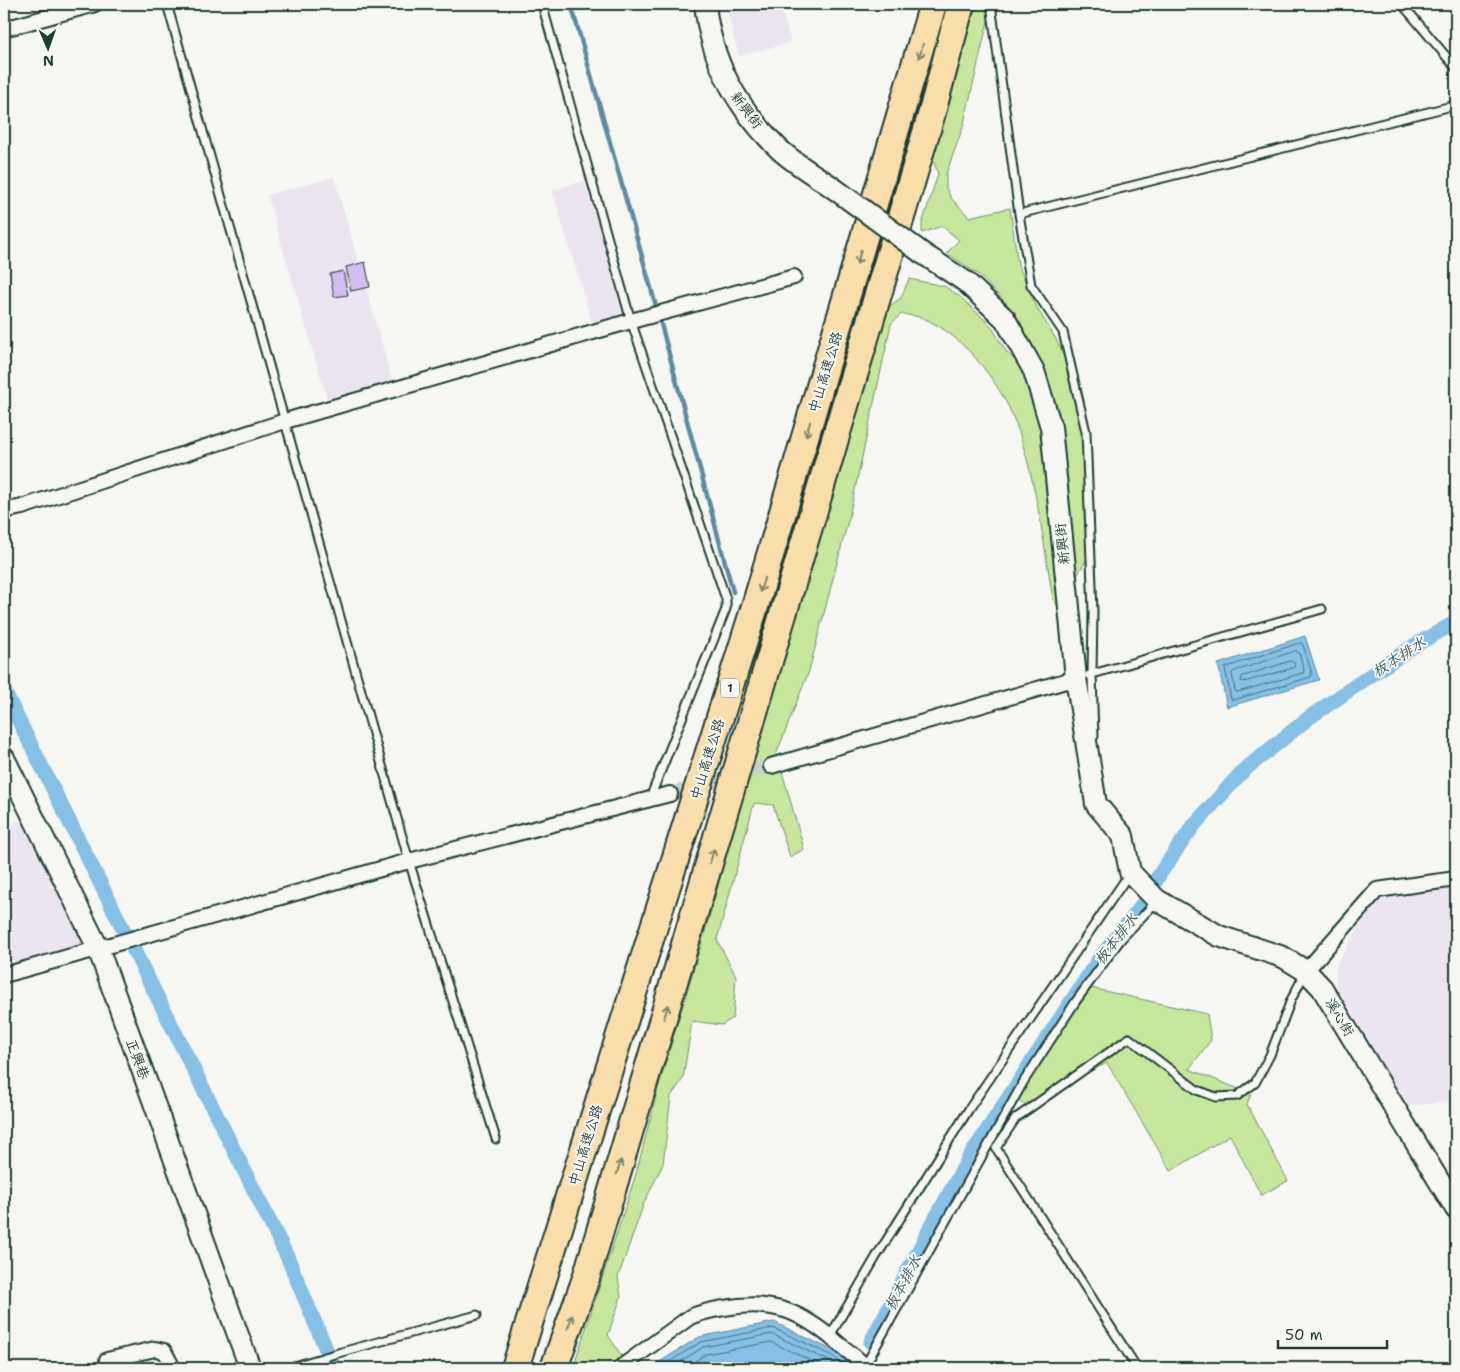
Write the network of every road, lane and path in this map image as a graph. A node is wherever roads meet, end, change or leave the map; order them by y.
1 (95, 4) edge
2 (167, 4) edge
3 (542, 4) edge
4 (705, 4) edge
5 (934, 4) edge
6 (961, 4) edge
7 (991, 4) edge
8 (1402, 4) edge
9 (4, 30) edge
10 (1456, 68) edge
11 (1456, 105) edge
12 (1019, 214) junction
13 (794, 278) dead end
14 (631, 321) junction
15 (285, 421) junction
16 (4, 511) edge
17 (1322, 609) dead end
18 (1084, 676) junction
19 (4, 758) edge
20 (771, 766) tunnel mouth
21 (670, 794) tunnel mouth
22 (650, 799) junction
23 (409, 861) junction
24 (1131, 872) junction
25 (1456, 878) edge
26 (1157, 900) junction
27 (98, 948) junction
28 (1306, 971) junction
29 (4, 975) edge
30 (1010, 1109) junction
31 (1016, 1118) junction
32 (496, 1139) dead end
33 (1456, 1210) edge
34 (477, 1316) dead end
35 (830, 1336) junction
36 (865, 1367) edge
37 (107, 1368) edge
38 (172, 1368) edge
39 (250, 1368) edge
40 (288, 1368) edge
41 (515, 1368) edge
42 (554, 1368) edge
43 (620, 1368) edge
44 (1136, 1368) edge

1 - 9 street
2 - 15 lane
3 - 14 lane
4 - 18 street, 新興街, bridge
5 -> 41 highway, 中山高速公路 / 1
42 -> 6 highway, 中山高速公路 / 1
7 - 12 lane
8 - 10 lane
11 - 12 lane
12 - 18 lane
13 - 14 street
14 - 15 street
14 - 22 lane
15 - 16 street
15 - 23 lane
17 - 18 lane
18 - 20 street
18 - 24 street, 新興街
19 - 27 street, 正興巷
21 - 22 street
22 - 23 street
23 - 27 street
23 - 32 lane
24 - 26 street, 溪心街
24 - 35 lane
25 - 28 street
26 - 28 street, 溪心街
26 - 30 lane
27 - 29 street
27 - 39 street, 正興巷
28 - 31 lane
28 - 33 street, 溪心街
30 - 31 lane
30 - 36 lane
31 - 44 lane
34 - 40 lane
35 - 36 street
35 - 43 street
37 - 38 street

